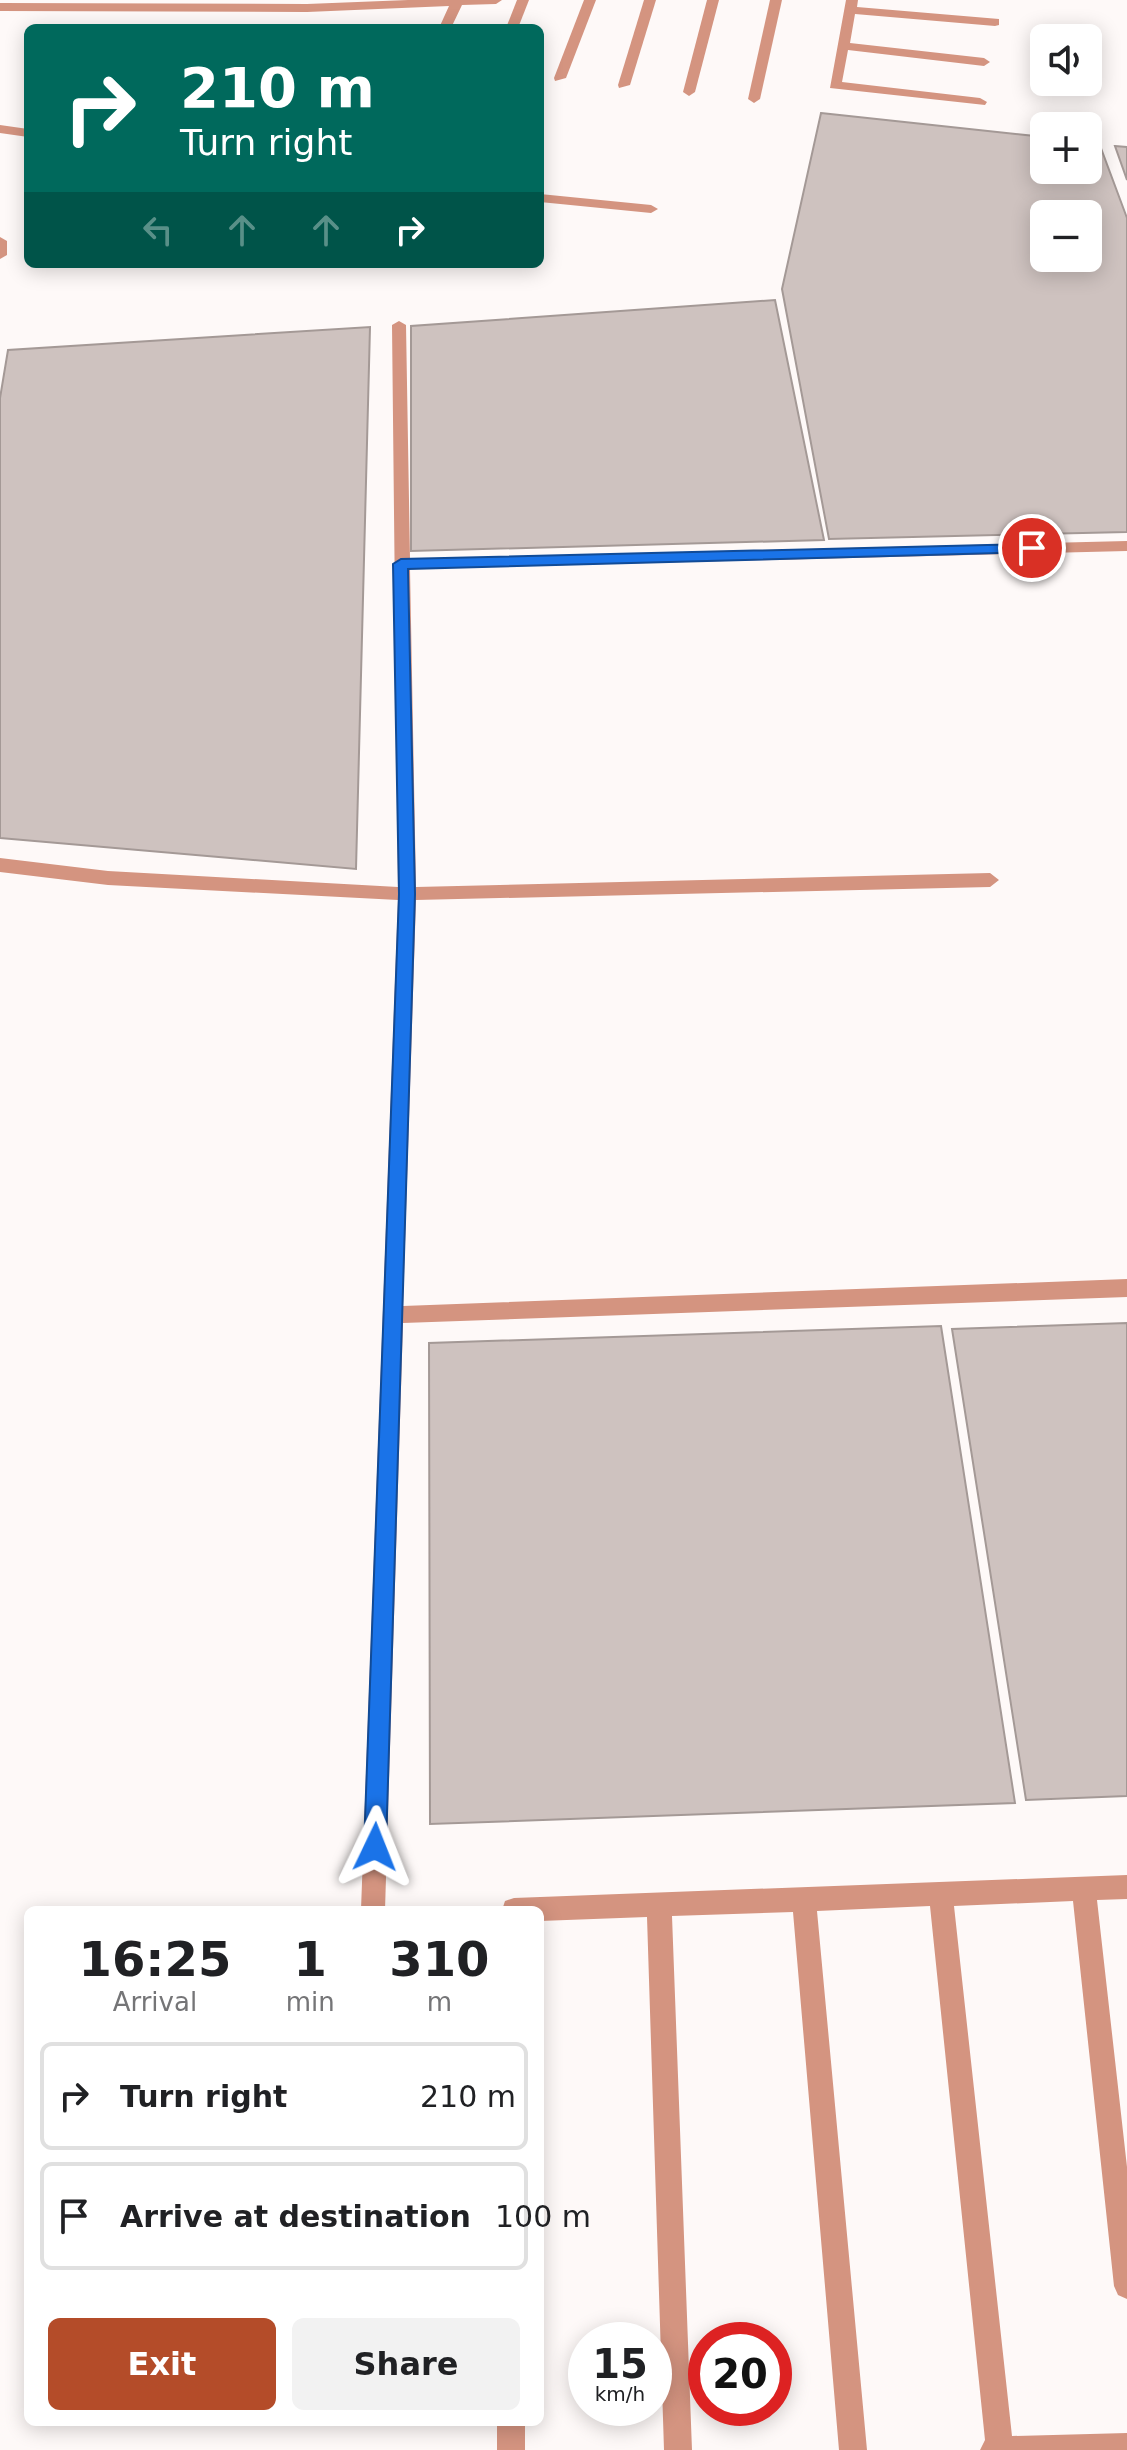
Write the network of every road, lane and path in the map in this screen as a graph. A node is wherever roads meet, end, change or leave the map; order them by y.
1 (496, 0) edge
2 (523, 0) edge
3 (590, 0) edge
4 (650, 0) edge
5 (713, 0) edge
6 (776, 0) edge
7 (457, 2) edge
8 (852, 5) edge
9 (0, 7) edge
10 (995, 22) dead end
11 (447, 24) edge
12 (514, 24) edge
13 (844, 46) junction
14 (984, 62) dead end
15 (560, 78) dead end
16 (624, 85) dead end
17 (689, 92) dead end
18 (754, 99) dead end
19 (980, 102) dead end
20 (0, 129) edge
21 (24, 132) edge
22 (544, 198) edge
23 (651, 209) dead end
24 (0, 241) edge
25 (0, 255) edge
26 (399, 325) dead end
27 (1127, 546) edge
28 (401, 564) junction
29 (0, 865) edge
30 (990, 880) dead end
31 (407, 894) junction
32 (1127, 1288) edge
33 (392, 1315) junction
34 (1127, 1887) edge
35 (1084, 1889) junction
36 (941, 1894) junction
37 (804, 1898) junction
38 (659, 1903) junction
39 (373, 1906) edge
40 (544, 1909) edge
41 (1127, 2286) edge
42 (511, 2426) edge
43 (1127, 2447) edge
44 (511, 2450) edge
45 (678, 2450) edge
46 (853, 2450) edge
47 (994, 2450) edge
48 (1000, 2450) edge

1 - 7 street
2 - 12 street
3 - 15 street
4 - 16 street
5 - 17 street
6 - 18 street
7 - 9 street
7 - 11 street
8 - 10 street
8 - 13 street
13 - 14 street
13 - 19 street
20 - 21 street
22 - 23 street
24 - 25 street
26 - 28 street
27 - 28 street
28 - 31 street
29 - 31 street
30 - 31 street
31 - 33 street
32 - 33 street
33 - 39 street
34 - 35 street
35 - 36 street
35 - 41 street
36 - 37 street
36 - 48 street
37 - 38 street
37 - 46 street
38 - 40 street
38 - 45 street
42 - 44 street
43 - 48 street
47 - 48 street

